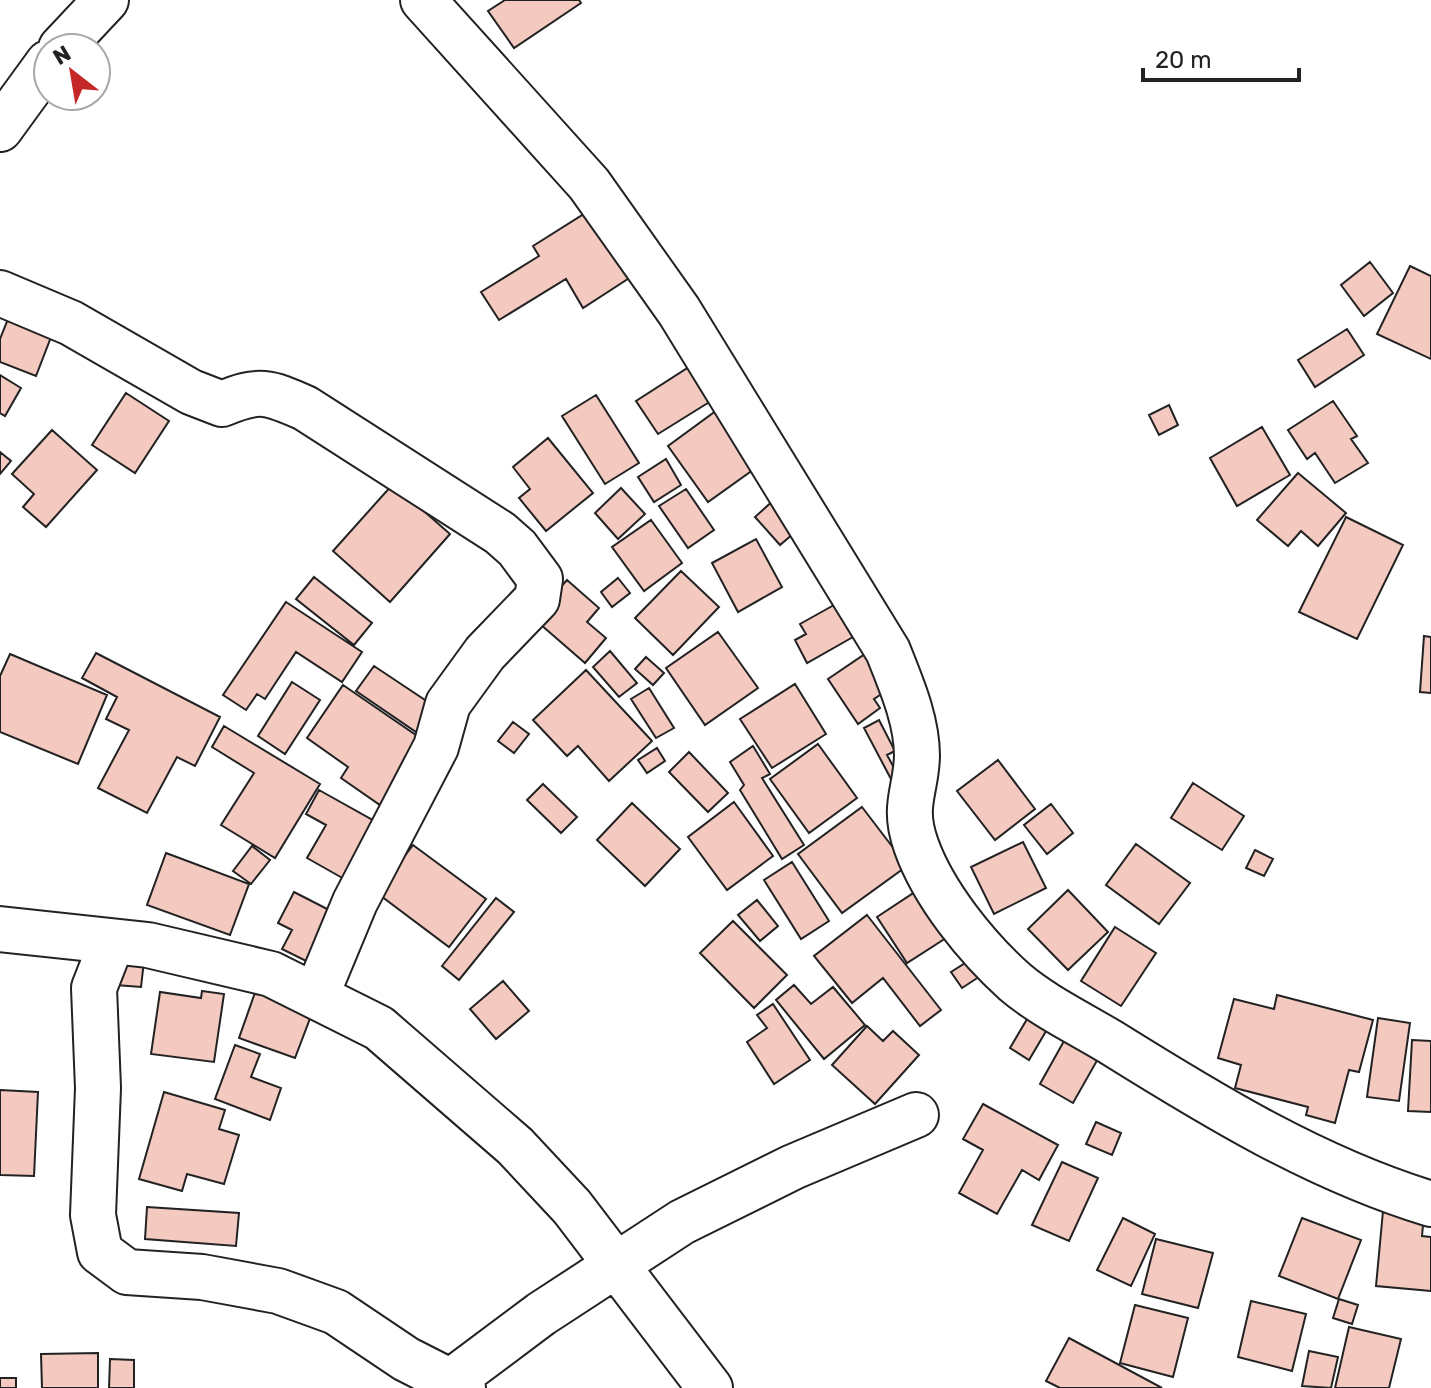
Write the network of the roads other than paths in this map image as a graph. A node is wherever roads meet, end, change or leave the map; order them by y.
1 (106, 0) edge
2 (423, 0) edge
3 (76, 32) edge
4 (32, 85) edge
5 (0, 129) edge
6 (0, 293) edge
7 (0, 929) edge
8 (112, 942) junction
9 (316, 996) junction
10 (916, 1115) dead end
11 (1431, 1204) edge
12 (616, 1265) junction
13 (452, 1385) edge
14 (710, 1388) edge

1 - 3 street
2 - 11 street
4 - 5 street
6 - 9 street
7 - 8 street
8 - 9 street
8 - 13 street
9 - 12 street
10 - 12 street
12 - 13 street
12 - 14 street

